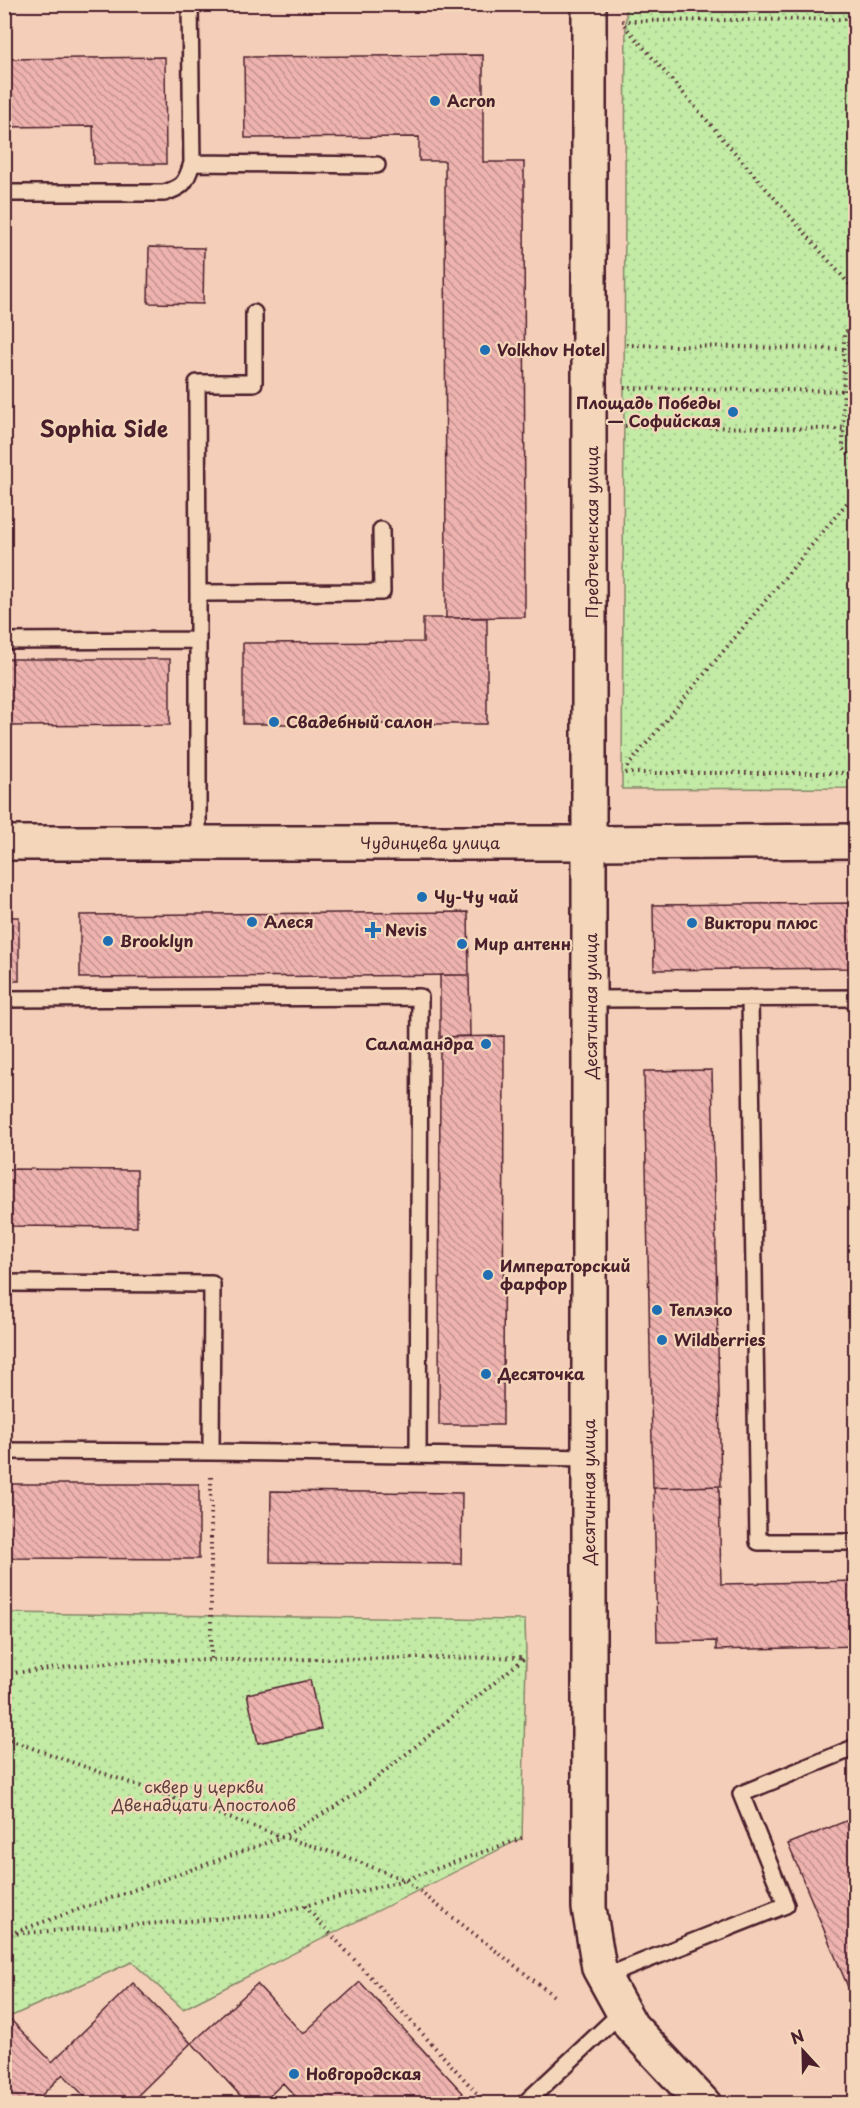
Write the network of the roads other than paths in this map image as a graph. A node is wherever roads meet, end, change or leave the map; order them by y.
1 (190, 4) edge
2 (589, 4) edge
3 (192, 163) junction
4 (377, 165) dead end
5 (4, 193) edge
6 (254, 313) dead end
7 (381, 530) dead end
8 (198, 593) junction
9 (198, 640) junction
10 (4, 641) edge
11 (855, 841) edge
12 (198, 842) junction
13 (4, 843) edge
14 (592, 843) junction
15 (750, 998) junction
16 (855, 998) edge
17 (4, 999) edge
18 (591, 999) junction
19 (4, 1283) edge
20 (4, 1451) edge
21 (211, 1452) junction
22 (418, 1455) junction
23 (589, 1458) junction
24 (855, 1542) edge
25 (855, 1747) edge
26 (604, 1977) junction
27 (623, 2012) junction
28 (524, 2103) edge
29 (704, 2103) edge

1 - 3 lane
2 - 14 street, Предтеченская улица
3 - 4 lane
3 - 5 lane
6 - 8 lane
7 - 8 lane
8 - 9 lane
9 - 10 lane
9 - 12 lane
11 - 14 street, Чудинцева улица
12 - 13 street, Чудинцева улица
12 - 14 street, Чудинцева улица
14 - 18 street, Десятинная улица
15 - 16 lane
15 - 18 lane
15 - 24 lane
17 - 22 lane
18 - 23 street, Десятинная улица
19 - 21 lane
20 - 21 lane
21 - 22 lane
22 - 23 lane
23 - 26 street, Десятинная улица
25 - 26 lane
26 - 27 street, Десятинная улица
27 - 28 lane
27 - 29 street, Десятинная улица

